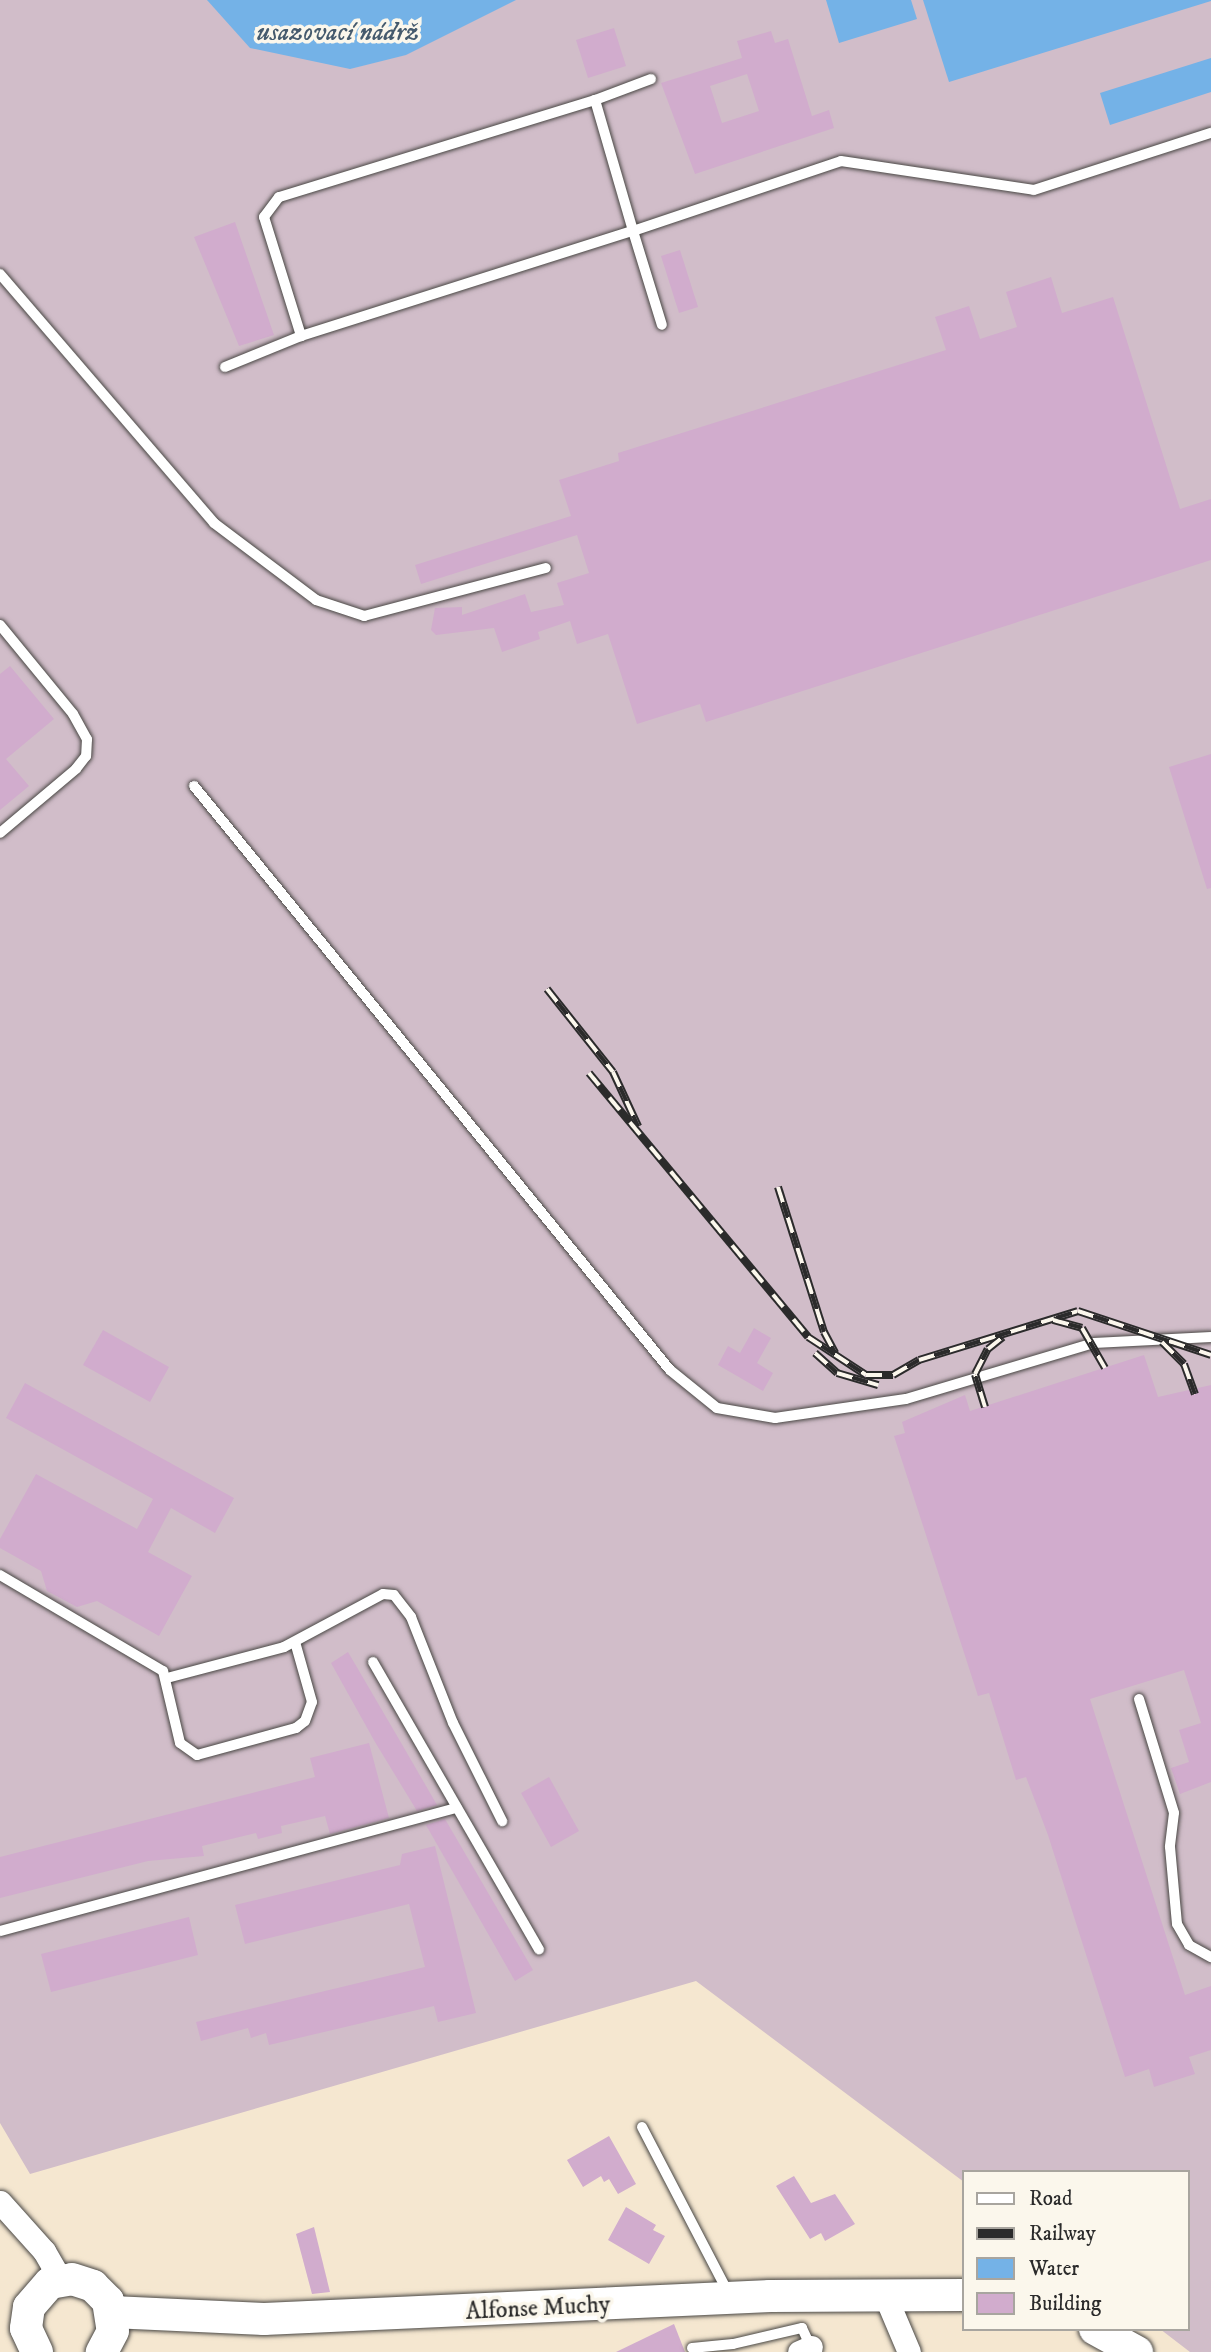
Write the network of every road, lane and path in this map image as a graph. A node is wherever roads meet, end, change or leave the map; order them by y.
1 (652, 79) dead end
2 (594, 100) junction
3 (1211, 133) edge
4 (633, 231) junction
5 (0, 274) edge
6 (662, 325) dead end
7 (301, 336) junction
8 (225, 367) dead end
9 (546, 568) dead end
10 (0, 625) edge
11 (194, 786) dead end
12 (0, 833) edge
13 (1211, 1337) edge
14 (0, 1575) edge
15 (295, 1642) junction
16 (373, 1662) dead end
17 (167, 1678) junction
18 (1139, 1699) dead end
19 (457, 1808) junction
20 (502, 1821) dead end
21 (0, 1931) edge
22 (539, 1950) dead end
23 (1211, 1956) edge
24 (642, 2127) dead end
25 (0, 2202) edge
26 (61, 2280) junction
27 (884, 2293) junction
28 (962, 2295) edge
29 (732, 2299) junction
30 (112, 2312) junction
31 (13, 2316) edge
32 (1099, 2331) edge
33 (692, 2348) dead end
34 (805, 2350) edge
35 (37, 2352) edge
36 (102, 2352) edge
37 (909, 2352) edge
38 (1138, 2352) edge

1 - 2 lane
2 - 4 lane
2 - 7 lane
3 - 4 lane
4 - 6 lane
4 - 7 lane
5 - 9 lane
7 - 8 lane
10 - 12 lane
11 - 13 lane
14 - 17 lane
15 - 17 lane
15 - 17 lane
15 - 20 lane
16 - 19 lane
18 - 23 lane
19 - 21 lane
19 - 22 lane
24 - 29 lane
25 - 26 street
26 - 30 main road
26 - 31 main road
27 - 28 main road, Alfonse Muchy
27 - 29 main road, Alfonse Muchy
27 - 37 street
29 - 30 main road, Alfonse Muchy
30 - 36 main road
31 - 35 main road
32 - 38 main road
33 - 34 lane

